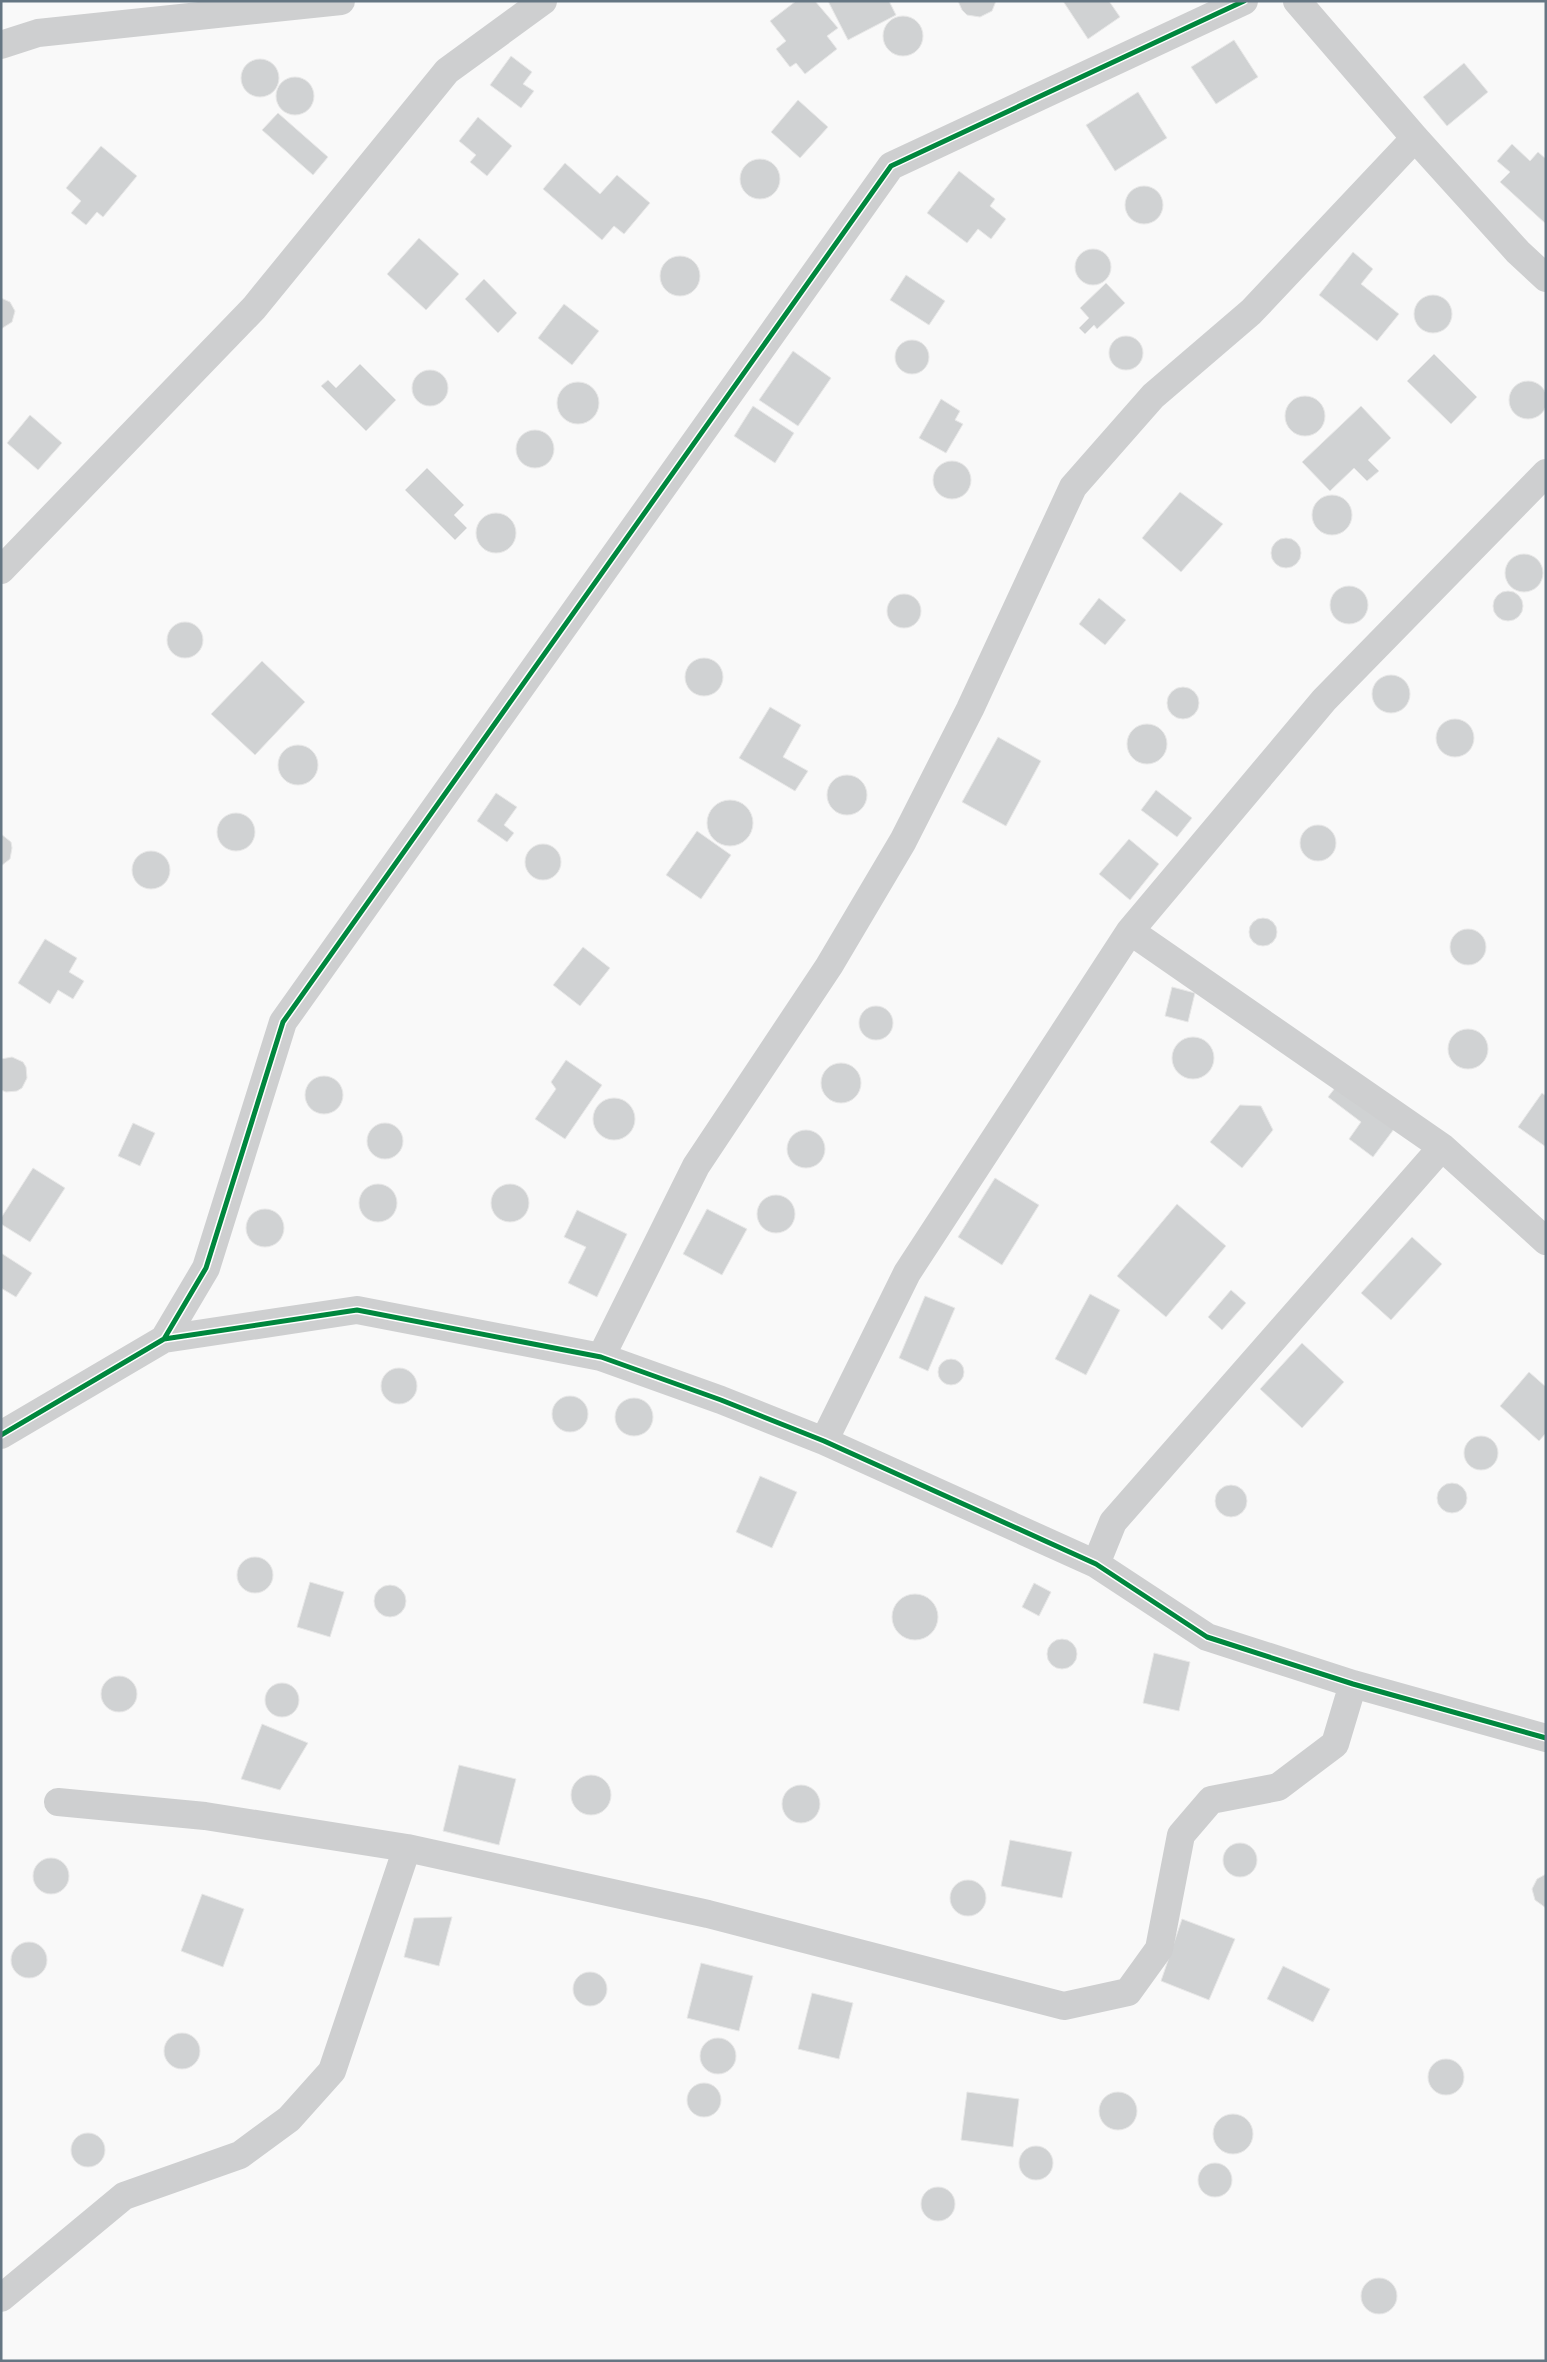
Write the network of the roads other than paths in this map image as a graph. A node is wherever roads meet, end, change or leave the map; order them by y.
1 (341, 1) edge
2 (543, 1) edge
3 (1244, 1) edge
4 (1297, 1) edge
5 (1, 45) edge
6 (1415, 138) junction
7 (1546, 278) edge
8 (1543, 481) edge
9 (1, 570) edge
10 (1130, 931) junction
11 (1442, 1147) junction
12 (1546, 1241) edge
13 (164, 1340) junction
14 (601, 1357) junction
15 (1, 1435) edge
16 (824, 1442) junction
17 (1096, 1564) junction
18 (1352, 1684) junction
19 (1546, 1738) edge
20 (58, 1802) dead end
21 (407, 1848) junction
22 (1, 2298) edge

1 - 5 street
2 - 9 street
3 - 13 street
4 - 6 street
6 - 7 street
6 - 14 street
8 - 10 street
10 - 11 street
10 - 16 street
11 - 12 street
11 - 17 street
13 - 14 street
13 - 15 street
14 - 16 street
16 - 17 street
17 - 18 street
18 - 19 street
18 - 21 street
20 - 21 street
21 - 22 street

